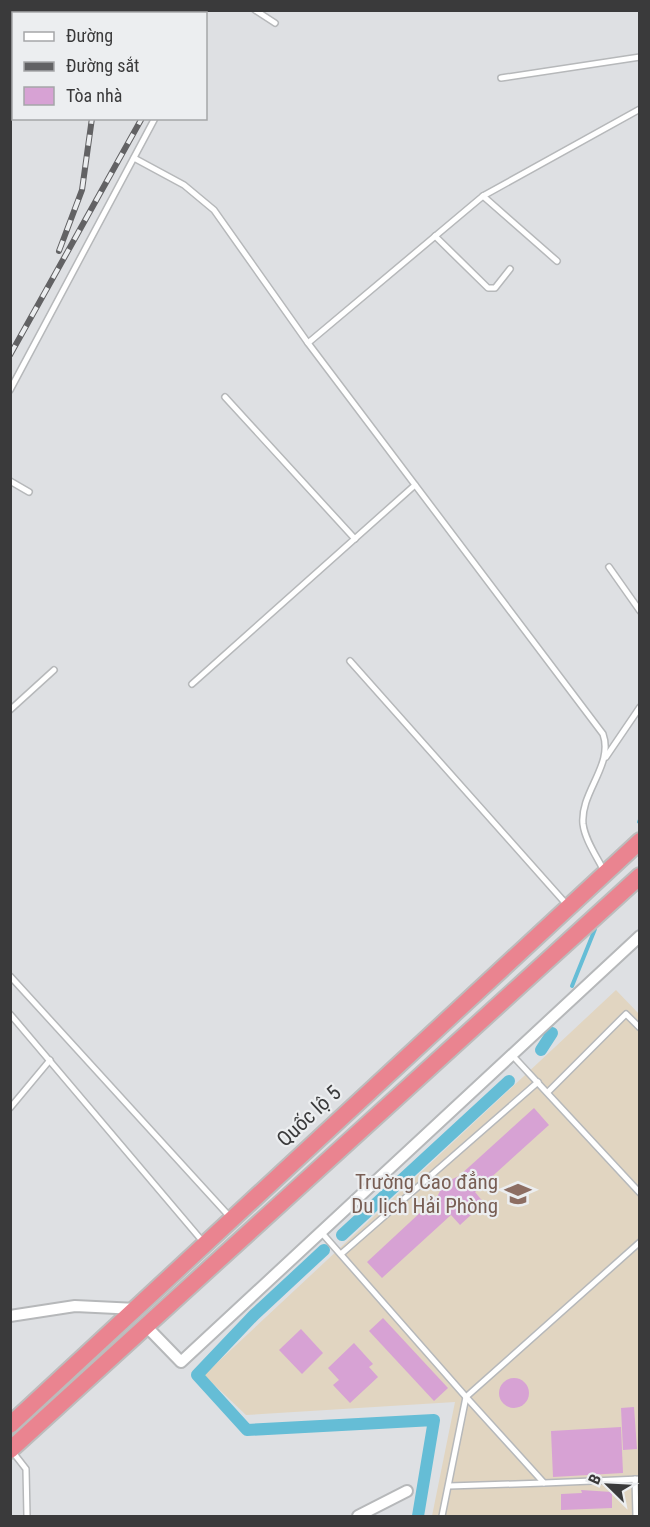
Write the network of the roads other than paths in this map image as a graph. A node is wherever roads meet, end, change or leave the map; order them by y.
1 (255, 10) edge
2 (275, 23) dead end
3 (639, 57) edge
4 (501, 78) dead end
5 (639, 109) edge
6 (154, 120) edge
7 (134, 158) junction
8 (483, 196) junction
9 (435, 236) junction
10 (557, 261) dead end
11 (510, 269) dead end
12 (308, 343) junction
13 (10, 390) edge
14 (225, 397) dead end
15 (10, 481) edge
16 (415, 485) junction
17 (29, 492) dead end
18 (355, 539) junction
19 (609, 567) dead end
20 (639, 611) edge
21 (350, 661) dead end
22 (54, 670) dead end
23 (192, 684) dead end
24 (639, 707) edge
25 (10, 710) edge
26 (603, 760) junction
27 (639, 841) edge
28 (605, 873) junction
29 (639, 876) edge
30 (569, 907) junction
31 (639, 936) edge
32 (10, 976) edge
33 (10, 1014) edge
34 (639, 1028) edge
35 (512, 1055) junction
36 (50, 1060) junction
37 (538, 1082) junction
38 (548, 1092) junction
39 (10, 1108) edge
40 (639, 1193) edge
41 (232, 1218) junction
42 (321, 1232) junction
43 (639, 1242) edge
44 (205, 1244) junction
45 (341, 1254) junction
46 (137, 1310) junction
47 (10, 1316) edge
48 (147, 1327) junction
49 (466, 1397) junction
50 (10, 1425) edge
51 (11, 1450) edge
52 (637, 1479) edge
53 (544, 1483) junction
54 (449, 1485) junction
55 (407, 1491) dead end
56 (27, 1516) edge
57 (358, 1516) edge
58 (442, 1516) edge
59 (636, 1516) edge

1 - 2 lane
3 - 4 lane
5 - 8 lane
6 - 7 lane
7 - 12 lane
7 - 13 lane
8 - 9 lane
8 - 10 lane
9 - 11 lane
9 - 12 lane
12 - 16 lane
14 - 18 lane
15 - 17 lane
16 - 18 lane
16 - 26 lane
18 - 23 lane
19 - 20 lane
21 - 30 lane
22 - 25 lane
24 - 26 lane
26 - 28 lane
27 - 28 highway, Quốc lộ 5
28 - 30 highway, Quốc lộ 5
29 - 48 highway
30 - 41 highway, Quốc lộ 5
31 - 35 street
32 - 41 lane
33 - 36 lane
34 - 38 lane
35 - 37 lane
35 - 42 street
36 - 39 lane
36 - 44 lane
37 - 38 lane
37 - 45 lane
38 - 40 lane
41 - 44 highway, Quốc lộ 5
42 - 45 lane
42 - 48 street
43 - 49 lane
44 - 46 highway, Quốc lộ 5
45 - 49 lane
46 - 47 street
46 - 50 highway, Quốc lộ 5
48 - 51 highway
49 - 53 lane
49 - 54 lane
51 - 56 lane
52 - 53 lane
52 - 59 lane
53 - 54 lane
54 - 58 lane
55 - 57 street

